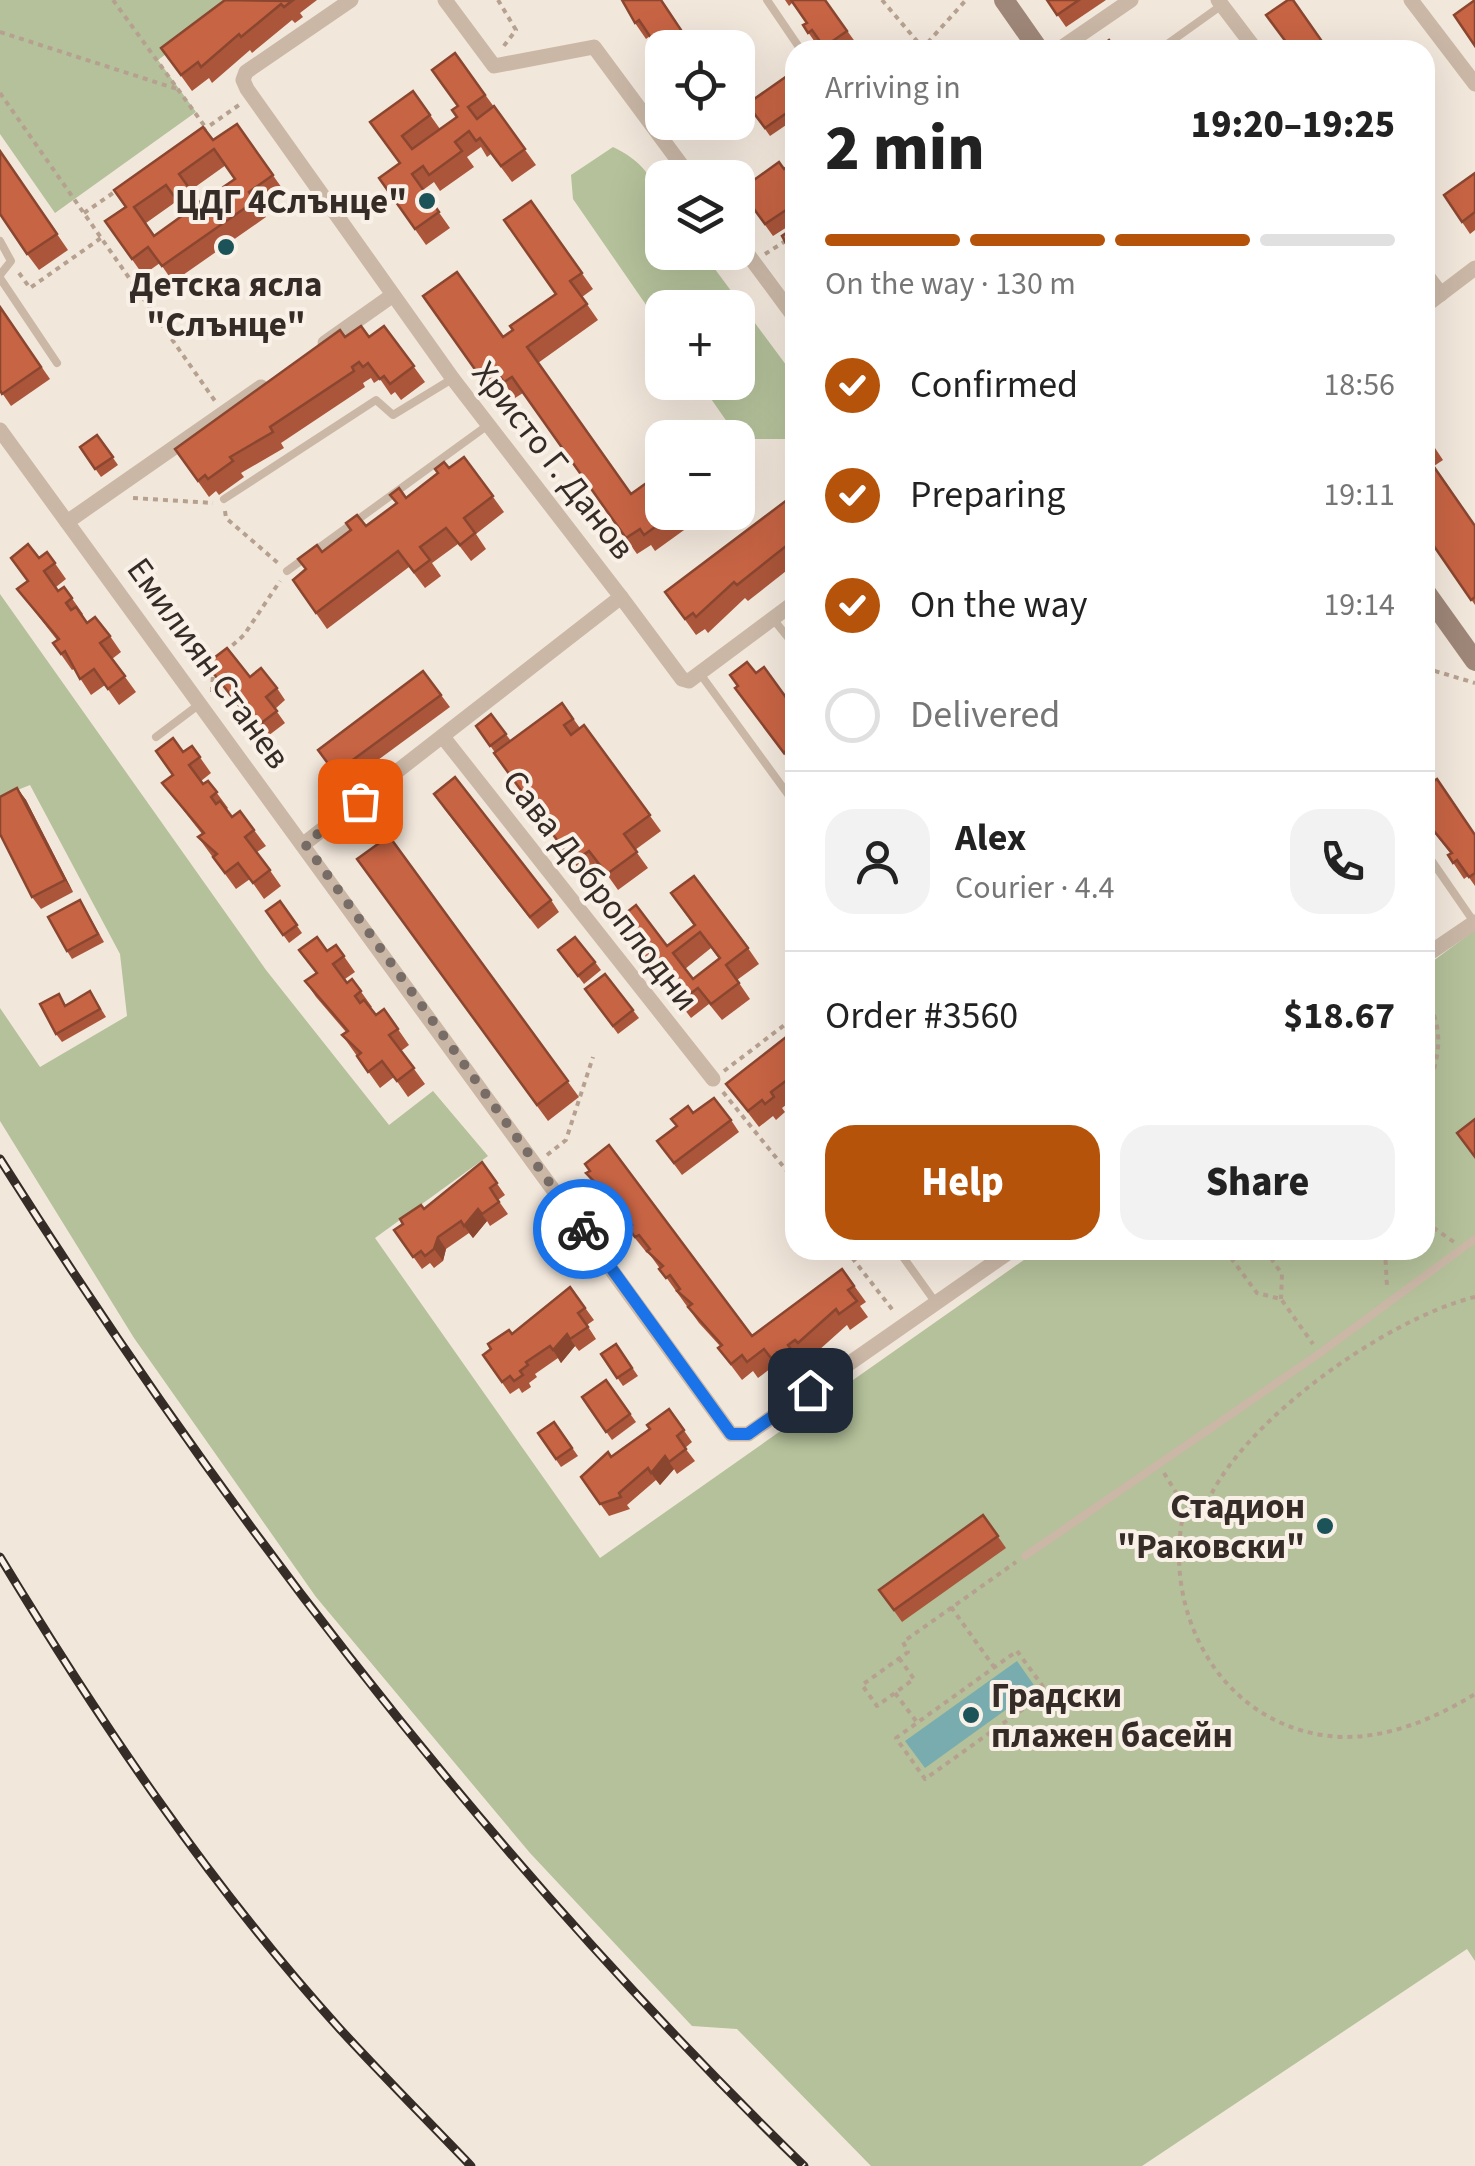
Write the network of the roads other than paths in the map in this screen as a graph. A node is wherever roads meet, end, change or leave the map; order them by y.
1 (351, 0) edge
2 (445, 0) edge
3 (767, 0) edge
4 (1004, 0) edge
5 (1131, 0) edge
6 (1410, 0) edge
7 (1220, 2) edge
8 (794, 40) edge
9 (1032, 40) edge
10 (1073, 40) edge
11 (1172, 40) edge
12 (1248, 40) edge
13 (1475, 84) edge
14 (678, 160) edge
15 (0, 240) edge
16 (755, 265) edge
17 (1475, 268) edge
18 (0, 277) edge
19 (1435, 286) edge
20 (1441, 294) junction
21 (393, 296) junction
22 (1435, 298) edge
23 (785, 305) edge
24 (316, 349) edge
25 (57, 363) dead end
26 (453, 378) junction
27 (270, 381) edge
28 (488, 425) junction
29 (0, 430) edge
30 (224, 499) road end
31 (68, 522) junction
32 (287, 571) road end
33 (622, 597) junction
34 (1435, 604) edge
35 (785, 609) edge
36 (772, 618) junction
37 (785, 634) edge
38 (1475, 661) edge
39 (701, 674) junction
40 (201, 703) junction
41 (156, 737) dead end
42 (443, 738) junction
43 (785, 790) edge
44 (305, 844) junction
45 (1435, 866) edge
46 (1475, 922) edge
47 (1435, 949) edge
48 (713, 1079) road end
49 (1475, 1239) edge
50 (905, 1260) edge
51 (998, 1260) edge
52 (936, 1303) junction
53 (1025, 1556) road end

1 - 21 street, Христо Г. Данов
2 - 14 street
3 - 8 lane
4 - 9 street
5 - 10 street
6 - 13 street
7 - 11 lane
7 - 12 street
15 - 18 lane
16 - 23 street
17 - 20 street
18 - 25 lane
19 - 20 street
20 - 22 street
21 - 24 street
21 - 26 street, Христо Г. Данов
26 - 28 street, Христо Г. Данов
26 - 30 lane
27 - 31 street
28 - 32 lane
28 - 33 street, Христо Г. Данов
29 - 31 street, Емилиян Станев
31 - 40 street, Емилиян Станев
33 - 39 street
33 - 42 street, Христо Г. Данов
34 - 38 street
35 - 36 street
36 - 37 lane
36 - 39 street
39 - 43 lane
40 - 41 lane
40 - 44 street, Емилиян Станев
42 - 44 street, Христо Г. Данов
42 - 48 street, Сава Доброплодни
44 - 52 street, Емилиян Станев
45 - 46 lane
46 - 47 street
49 - 53 lane
50 - 52 lane
51 - 52 street, Емилиян Станев

